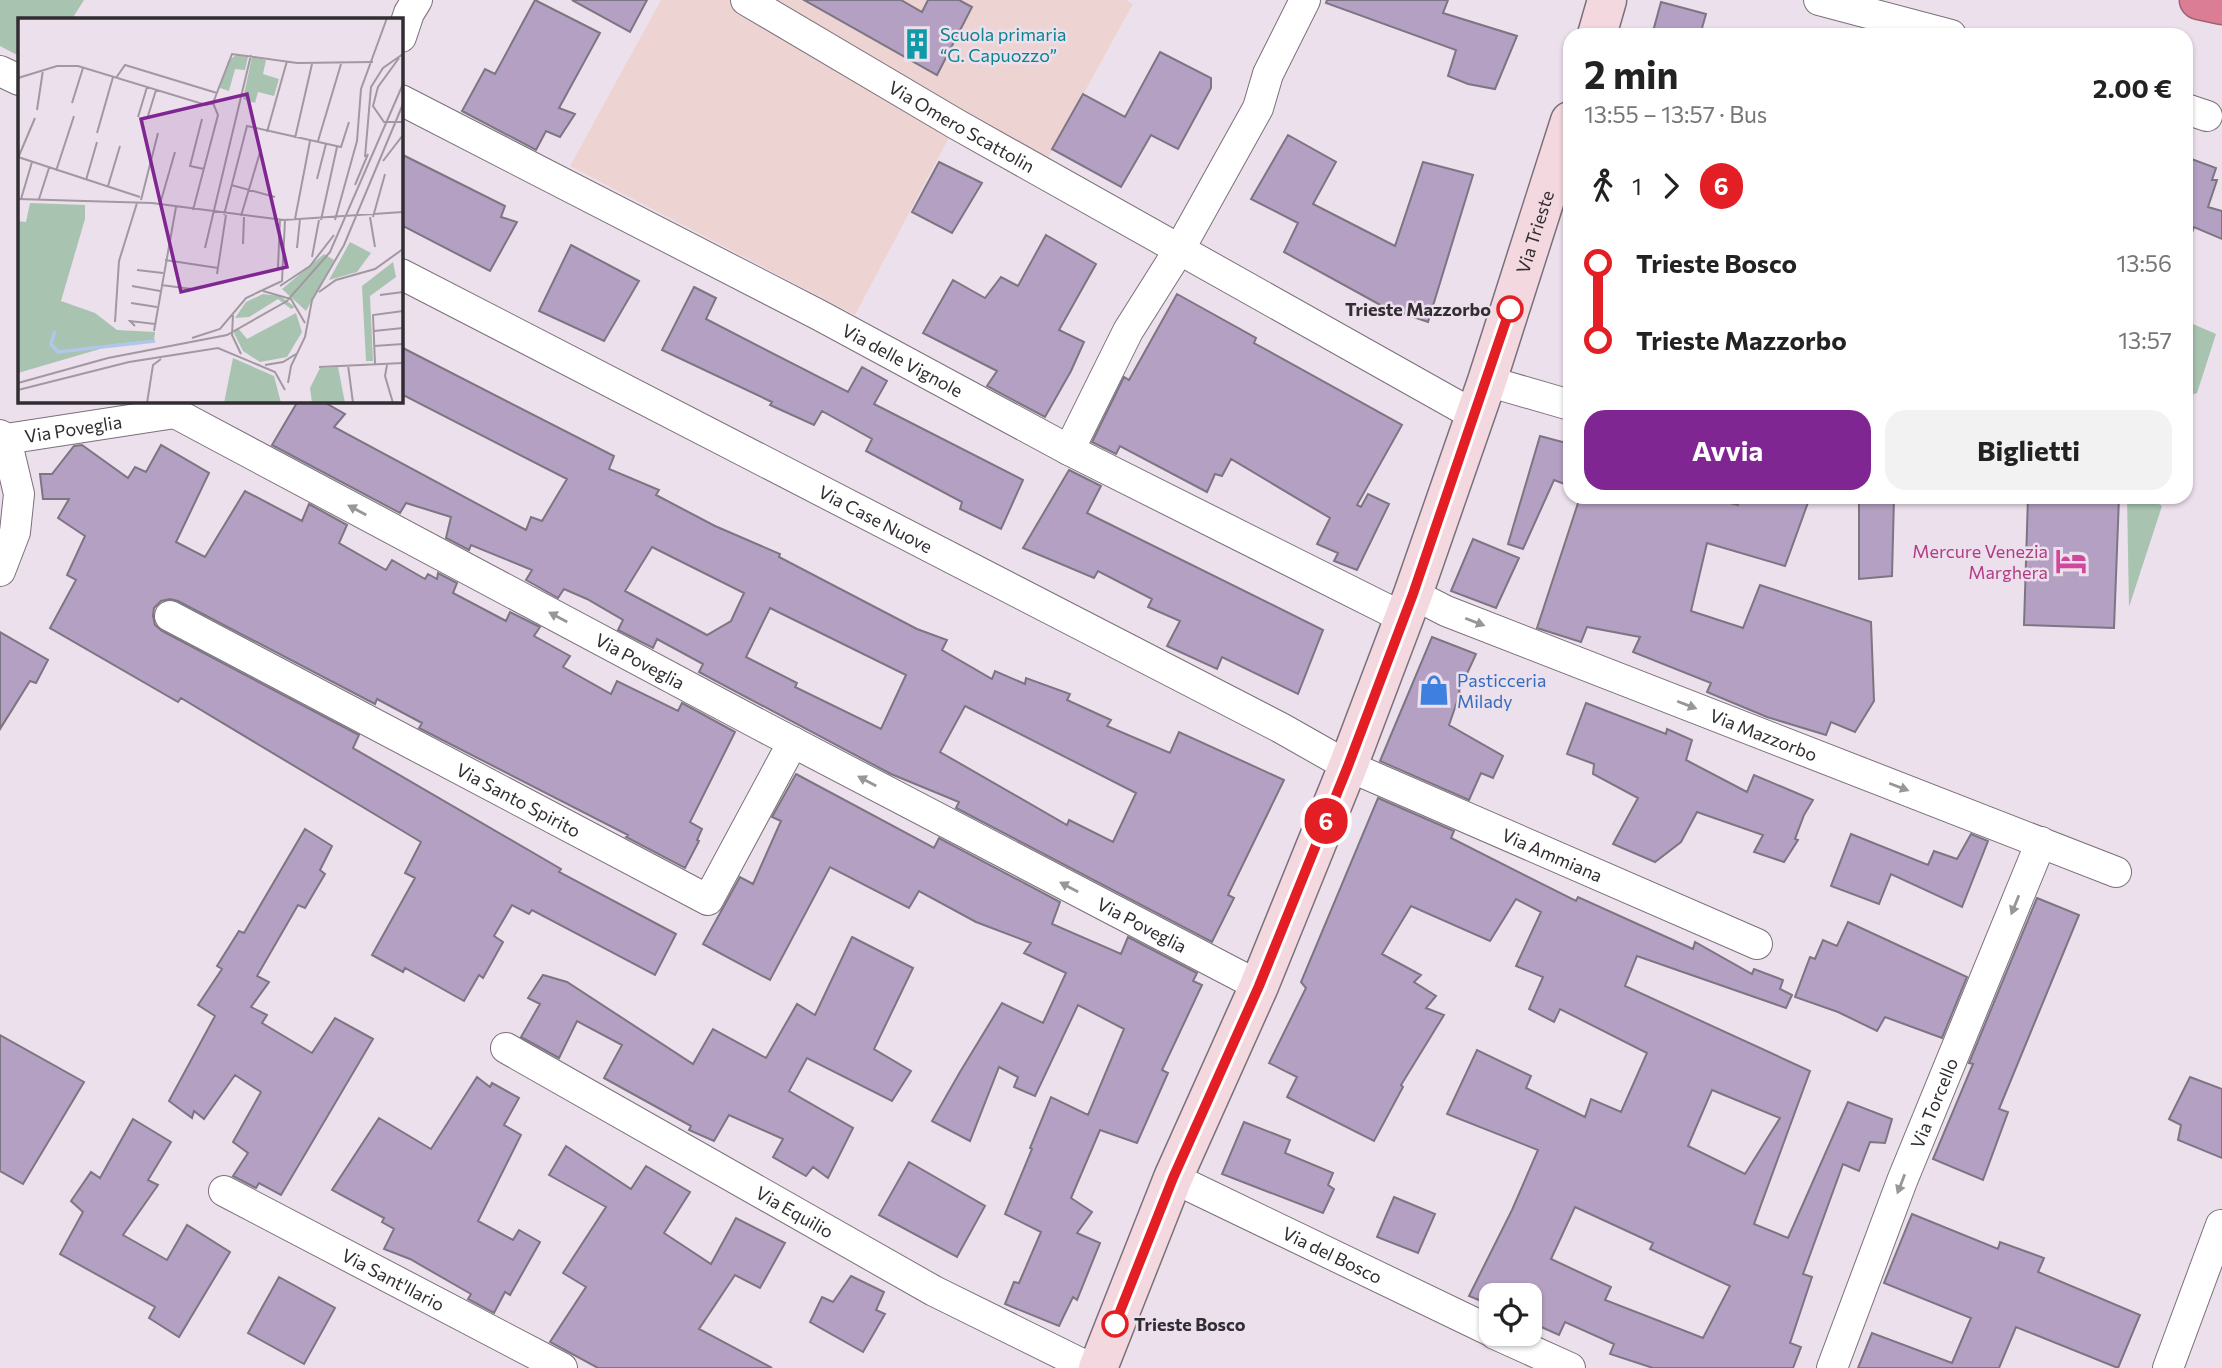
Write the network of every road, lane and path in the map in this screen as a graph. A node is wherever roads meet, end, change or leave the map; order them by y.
1 (417, 0) edge
2 (746, 0) edge
3 (1306, 0) edge
4 (1607, 0) edge
5 (1819, 0) edge
6 (2199, 0) edge
7 (2222, 5) edge
8 (1599, 28) edge
9 (1925, 28) edge
10 (402, 34) edge
11 (0, 71) edge
12 (18, 80) edge
13 (402, 101) edge
14 (1563, 143) edge
15 (1179, 250) junction
16 (402, 275) edge
17 (1480, 398) junction
18 (1563, 404) edge
19 (3, 437) edge
20 (1069, 450) junction
21 (0, 571) edge
22 (1408, 606) junction
23 (170, 616) dead end
24 (793, 741) junction
25 (1348, 766) junction
26 (2040, 842) junction
27 (2116, 872) dead end
28 (1757, 944) dead end
29 (1259, 986) junction
30 (506, 1048) dead end
31 (1173, 1178) junction
32 (224, 1191) dead end
33 (2221, 1225) edge
34 (1479, 1325) edge
35 (1523, 1346) edge
36 (562, 1368) edge
37 (1090, 1368) edge
38 (1098, 1368) edge
39 (1570, 1368) edge
40 (1832, 1368) edge
41 (2168, 1368) edge

1 - 10 street
2 - 15 street, Via Omero Scattolin
3 - 15 street
4 - 8 street
5 - 9 street
6 - 7 highway
11 - 12 street
13 - 20 street, Via delle Vignole
14 - 17 street, Via Trieste
15 - 17 street, Via Omero Scattolin
15 - 20 street
16 - 25 street, Via Case Nuove
17 - 18 street
17 - 22 street, Via Trieste
19 - 21 street
24 -> 19 street, Via Poveglia
20 - 22 street, Via delle Vignole
22 - 25 street, Via Trieste
22 -> 26 street, Via Mazzorbo
23 - 24 street, Via Santo Spirito
29 -> 24 street, Via Poveglia
25 - 28 street, Via Ammiana
25 - 29 street, Via Trieste
26 - 27 street, Via Mazzorbo
26 -> 40 street, Via Torcello
29 - 31 street, Via Trieste
30 - 37 street, Via Equilio
31 - 34 street, Via del Bosco
31 - 38 street, Via Trieste
32 - 36 street, Via Sant'Ilario
33 - 41 street
35 - 39 street, Via del Bosco

